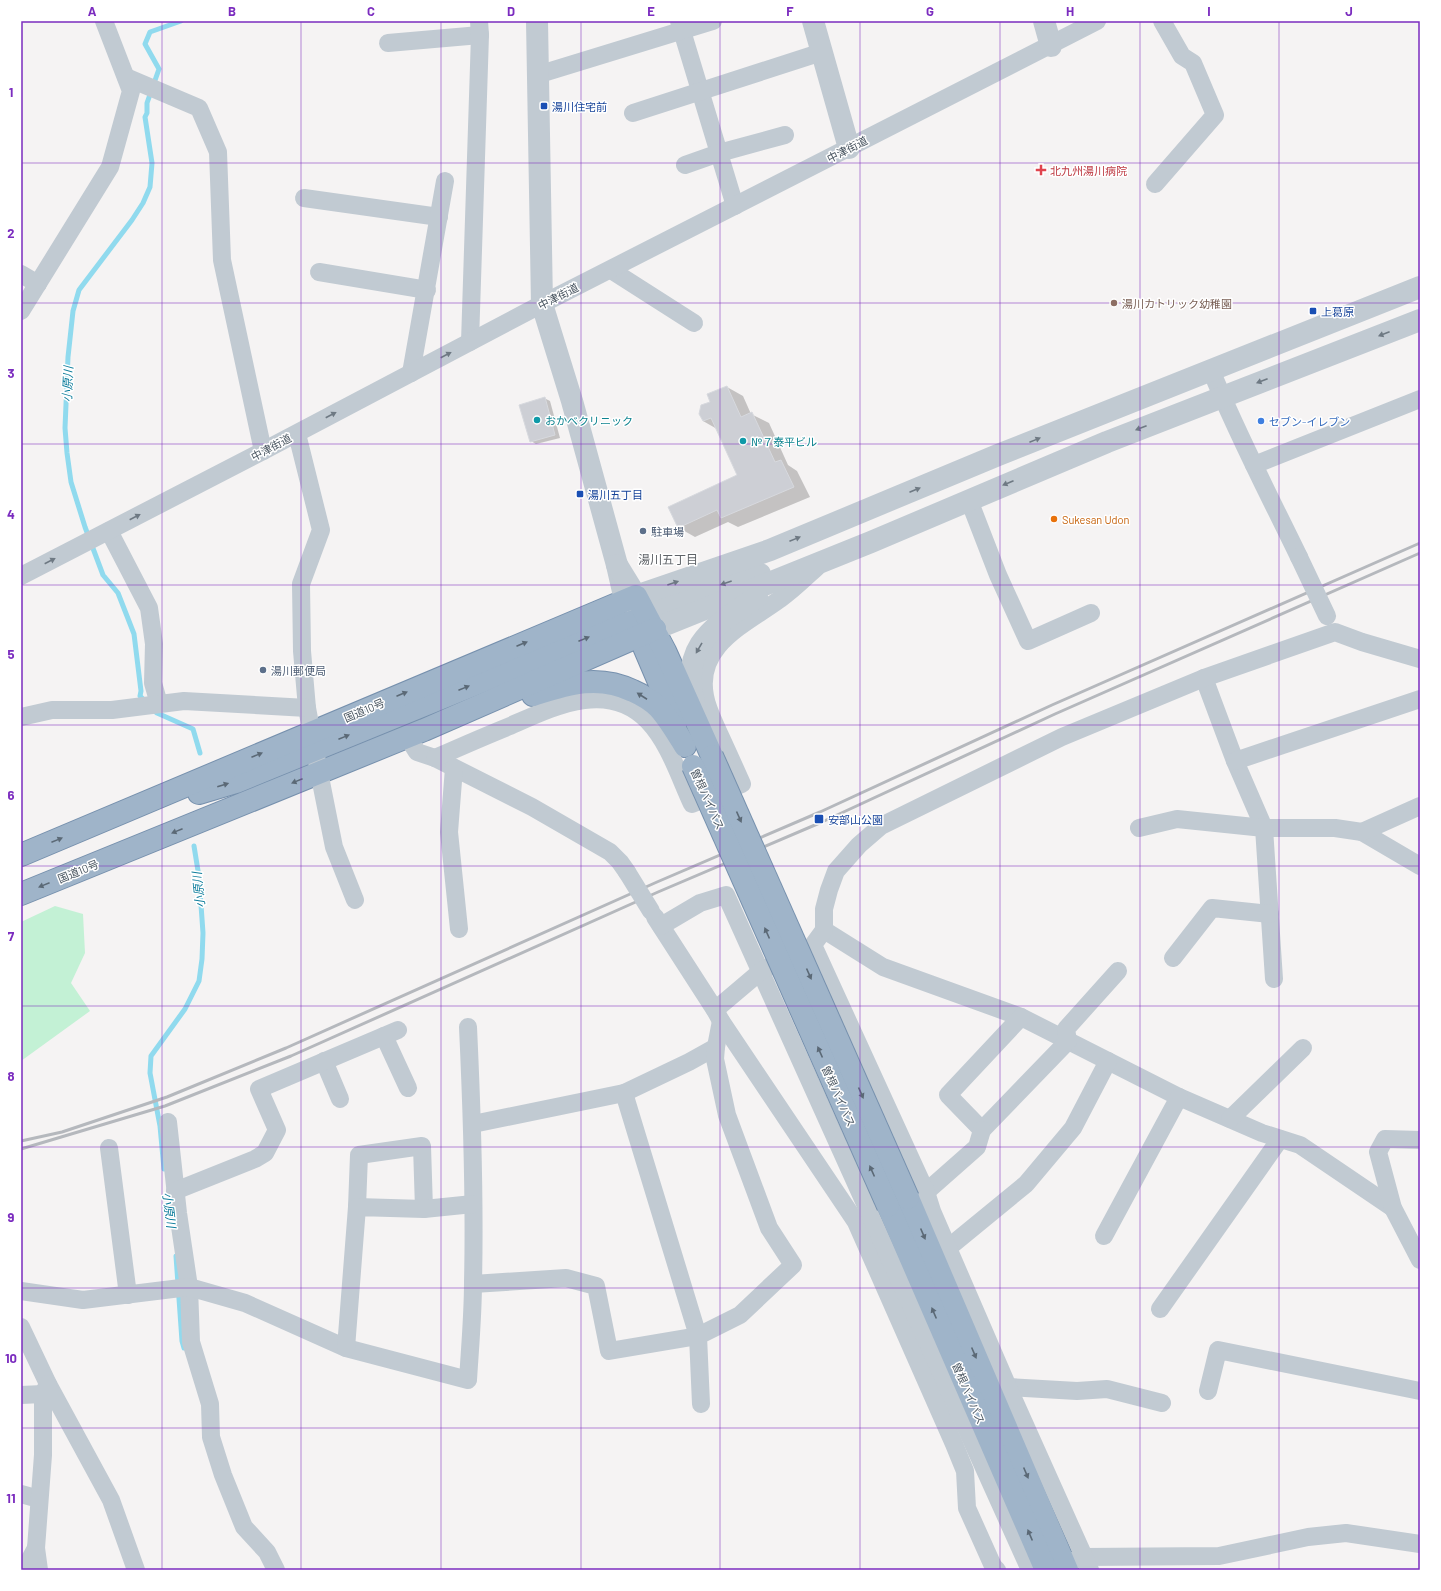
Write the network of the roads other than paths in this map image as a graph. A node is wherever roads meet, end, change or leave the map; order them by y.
1 (104, 21) edge
2 (537, 21) edge
3 (713, 21) edge
4 (813, 21) edge
5 (1044, 21) edge
6 (1097, 21) edge
7 (1162, 21) edge
8 (680, 26) edge
9 (479, 28) edge
10 (388, 43) dead end
11 (1051, 46) junction
12 (822, 52) junction
13 (537, 75) junction
14 (126, 77) junction
15 (700, 91) junction
16 (633, 113) dead end
17 (785, 135) dead end
18 (849, 148) junction
19 (718, 153) junction
20 (685, 166) dead end
21 (445, 181) dead end
22 (1155, 184) dead end
23 (304, 198) dead end
24 (735, 206) junction
25 (439, 217) junction
26 (610, 270) junction
27 (319, 272) dead end
28 (21, 274) edge
29 (38, 284) junction
30 (1420, 287) edge
31 (427, 290) junction
32 (542, 304) junction
33 (21, 311) edge
34 (1420, 320) edge
35 (694, 323) dead end
36 (470, 342) junction
37 (1211, 370) junction
38 (411, 373) junction
39 (1222, 397) junction
40 (1420, 399) edge
41 (297, 434) junction
42 (263, 451) junction
43 (1254, 465) junction
44 (969, 500) junction
45 (105, 533) junction
46 (835, 556) junction
47 (795, 572) junction
48 (21, 576) edge
49 (1091, 613) dead end
50 (638, 615) junction
51 (1335, 632) junction
52 (1420, 659) edge
53 (1204, 678) junction
54 (1420, 699) edge
55 (159, 704) junction
56 (307, 708) junction
57 (21, 716) edge
58 (416, 733) junction
59 (703, 734) junction
60 (313, 740) junction
61 (685, 746) junction
62 (435, 758) junction
63 (1235, 761) junction
64 (454, 768) junction
65 (319, 772) junction
66 (1420, 806) edge
67 (1139, 828) dead end
68 (1264, 828) junction
69 (1362, 832) junction
70 (21, 855) edge
71 (1420, 866) edge
72 (21, 894) edge
73 (354, 900) dead end
74 (1270, 914) junction
75 (661, 926) junction
76 (459, 929) dead end
77 (824, 930) junction
78 (813, 945) junction
79 (1173, 958) dead end
80 (761, 971) junction
81 (1118, 971) dead end
82 (1274, 979) dead end
83 (718, 1015) junction
84 (1021, 1017) junction
85 (468, 1027) dead end
86 (1068, 1041) junction
87 (716, 1047) junction
88 (1303, 1048) dead end
89 (324, 1061) junction
90 (1108, 1061) junction
91 (408, 1088) dead end
92 (624, 1093) junction
93 (1179, 1097) junction
94 (340, 1099) dead end
95 (1230, 1119) junction
96 (168, 1122) dead end
97 (473, 1124) junction
98 (982, 1130) junction
99 (1280, 1138) junction
100 (1420, 1140) edge
101 (109, 1148) dead end
102 (175, 1190) junction
103 (917, 1195) junction
104 (473, 1204) junction
105 (358, 1207) junction
106 (1393, 1208) junction
107 (424, 1209) junction
108 (1104, 1236) dead end
109 (948, 1248) junction
110 (1420, 1260) edge
111 (473, 1284) junction
112 (189, 1287) junction
113 (21, 1290) edge
114 (128, 1295) junction
115 (1160, 1309) dead end
116 (21, 1327) edge
117 (698, 1336) junction
118 (346, 1348) junction
119 (1008, 1388) junction
120 (46, 1389) junction
121 (1208, 1390) dead end
122 (1420, 1391) edge
123 (21, 1395) edge
124 (1162, 1403) dead end
125 (701, 1404) dead end
126 (21, 1494) edge
127 (39, 1499) junction
128 (1420, 1544) edge
129 (36, 1548) junction
130 (1225, 1562) edge
131 (1067, 1567) edge
132 (24, 1570) edge
133 (39, 1570) edge
134 (136, 1570) edge
135 (276, 1570) edge
136 (997, 1570) edge
137 (1030, 1570) edge

1 - 14 street
2 - 13 street
3 - 8 street
4 - 12 street
5 - 11 street
6 - 11 street, 中津街道
7 - 22 street
8 - 13 street
8 - 15 street
9 - 10 street
9 - 36 street
11 - 18 street, 中津街道
12 - 15 street
12 - 18 street
13 - 32 street
14 - 29 street
14 - 42 street
15 - 16 street
15 - 19 street
17 - 19 street
18 - 24 street, 中津街道
19 - 20 street
19 - 24 street
21 - 25 street
23 - 25 street
24 - 26 street, 中津街道
25 - 31 street
26 - 32 street, 中津街道
26 - 35 street
27 - 31 street
28 - 29 street
29 - 33 street
30 - 37 street
31 - 38 street
32 - 36 street, 中津街道
32 - 50 street
34 -> 39 street
38 -> 36 street, 中津街道
37 - 39 street
50 -> 37 street
41 -> 38 street, 中津街道
39 - 43 street
39 -> 44 street
40 - 43 street
41 - 42 street, 中津街道
41 - 56 street
45 -> 42 street, 中津街道
43 - 51 street, bridge
44 - 46 street
44 - 49 street
48 -> 45 street, 中津街道
45 - 55 street
46 - 47 street
46 -> 50 street
46 - 62 street
47 - 50 street
47 -> 59 street
50 - 58 highway
50 - 59 highway, 曽根バイパス
60 -> 50 highway, 国道10号
50 - 61 highway, 曽根バイパス
51 - 52 street
51 - 53 street
53 - 63 street
53 - 77 street
54 - 63 street
55 - 56 street
55 - 57 street
56 - 60 street
61 -> 58 highway
58 - 62 street
58 - 65 highway, 国道10号
59 -> 103 highway, 曽根バイパス, bridge
60 - 65 street
70 -> 60 highway, 国道10号
131 -> 61 highway, 曽根バイパス, bridge
62 - 64 street
63 - 68 street
64 - 75 street, bridge
64 - 76 street
65 -> 72 highway, 国道10号
65 - 73 street
66 - 69 street
67 - 68 street
68 - 69 street
68 - 74 street
69 - 71 street
74 - 79 street
74 - 82 street
75 - 80 street
75 - 83 street
77 - 78 street
77 - 84 street
78 - 80 street
78 - 103 street
80 - 83 street
80 - 137 street
81 - 86 street
83 - 87 street
83 - 136 street
84 - 86 street
84 - 98 street
85 - 97 street
86 - 90 street
86 - 98 street
87 - 92 street
87 - 117 street
88 - 95 street
89 - 91 street
89 - 94 street
89 - 102 street
90 - 93 street
90 - 109 street
92 - 97 street
92 - 117 street
93 - 95 street
93 - 108 street
95 - 99 street
96 - 102 street
97 - 104 street
98 - 103 street
99 - 106 street
99 - 115 street
100 - 106 street
101 - 114 street
102 - 112 street
103 - 109 street
103 -> 131 highway, 曽根バイパス
104 - 107 street
104 - 111 street
105 - 107 street
105 - 107 street
105 - 118 street
106 - 110 street
109 - 119 street
111 - 117 street
111 - 118 street
112 - 114 street
112 - 118 street
112 - 135 street
113 - 114 street
116 - 120 street
117 - 125 street
119 - 124 street
119 - 131 street
120 - 123 street
120 - 127 street
120 - 134 street
121 - 122 street
126 - 127 street
127 - 129 street
128 - 130 street
129 - 132 street
129 - 133 street
130 - 131 street

